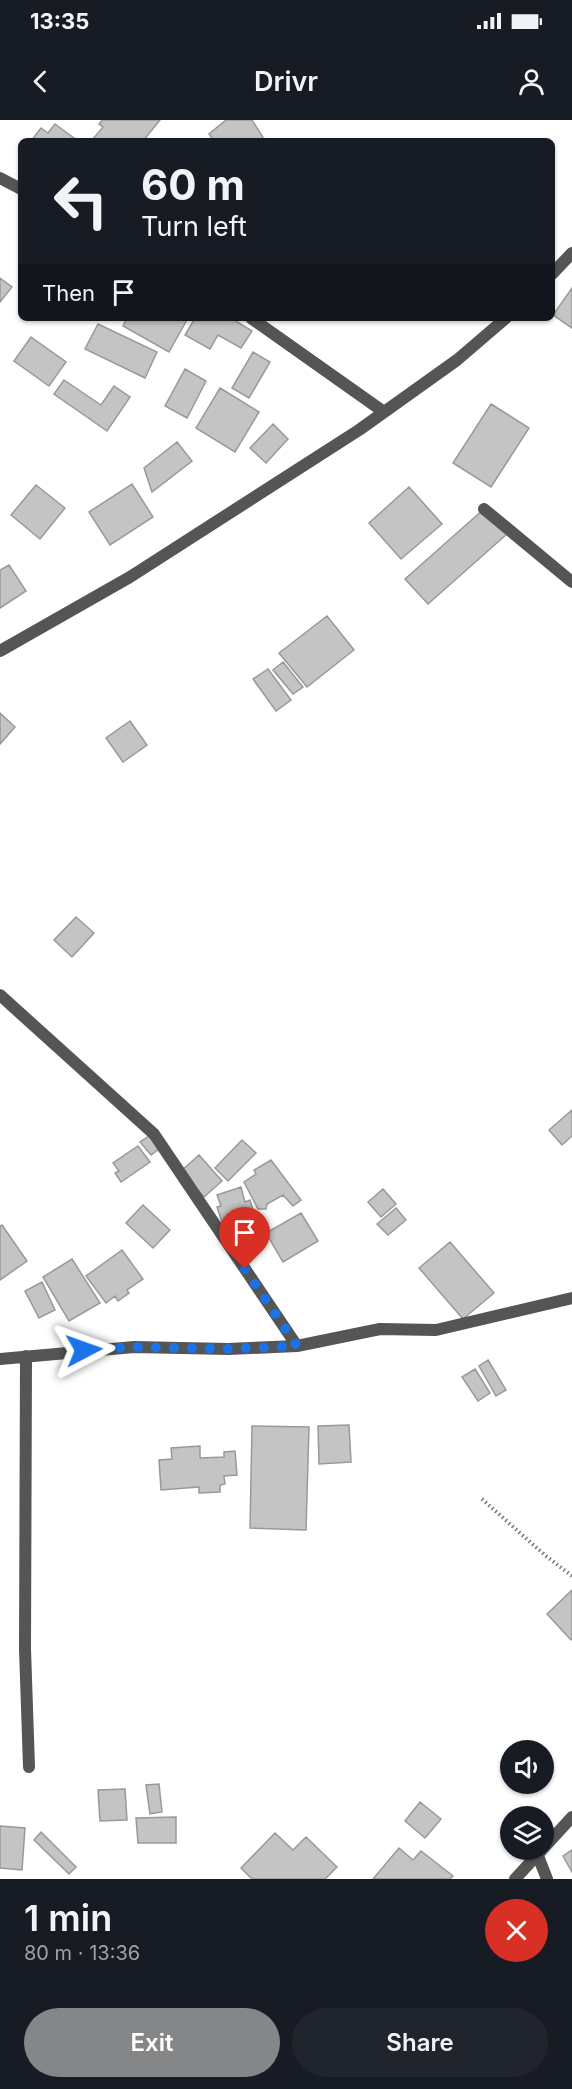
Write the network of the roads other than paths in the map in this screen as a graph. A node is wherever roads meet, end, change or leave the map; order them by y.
1 (0, 178) edge
2 (18, 187) edge
3 (572, 253) edge
4 (555, 271) edge
5 (255, 321) edge
6 (502, 321) edge
7 (384, 412) junction
8 (484, 509) dead end
9 (572, 582) edge
10 (0, 651) edge
11 (0, 995) edge
12 (572, 1298) edge
13 (297, 1346) junction
14 (26, 1356) junction
15 (0, 1359) edge
16 (29, 1767) dead end
17 (572, 1817) edge
18 (554, 1838) edge
19 (534, 1860) edge
20 (540, 1860) edge
21 (515, 1879) edge
22 (547, 1879) edge

1 - 2 street
3 - 4 street
5 - 7 street
6 - 7 street
7 - 10 street
8 - 9 street
11 - 13 street
12 - 13 street
13 - 14 street
14 - 15 street
14 - 16 street
17 - 18 street
19 - 21 street
20 - 22 street

